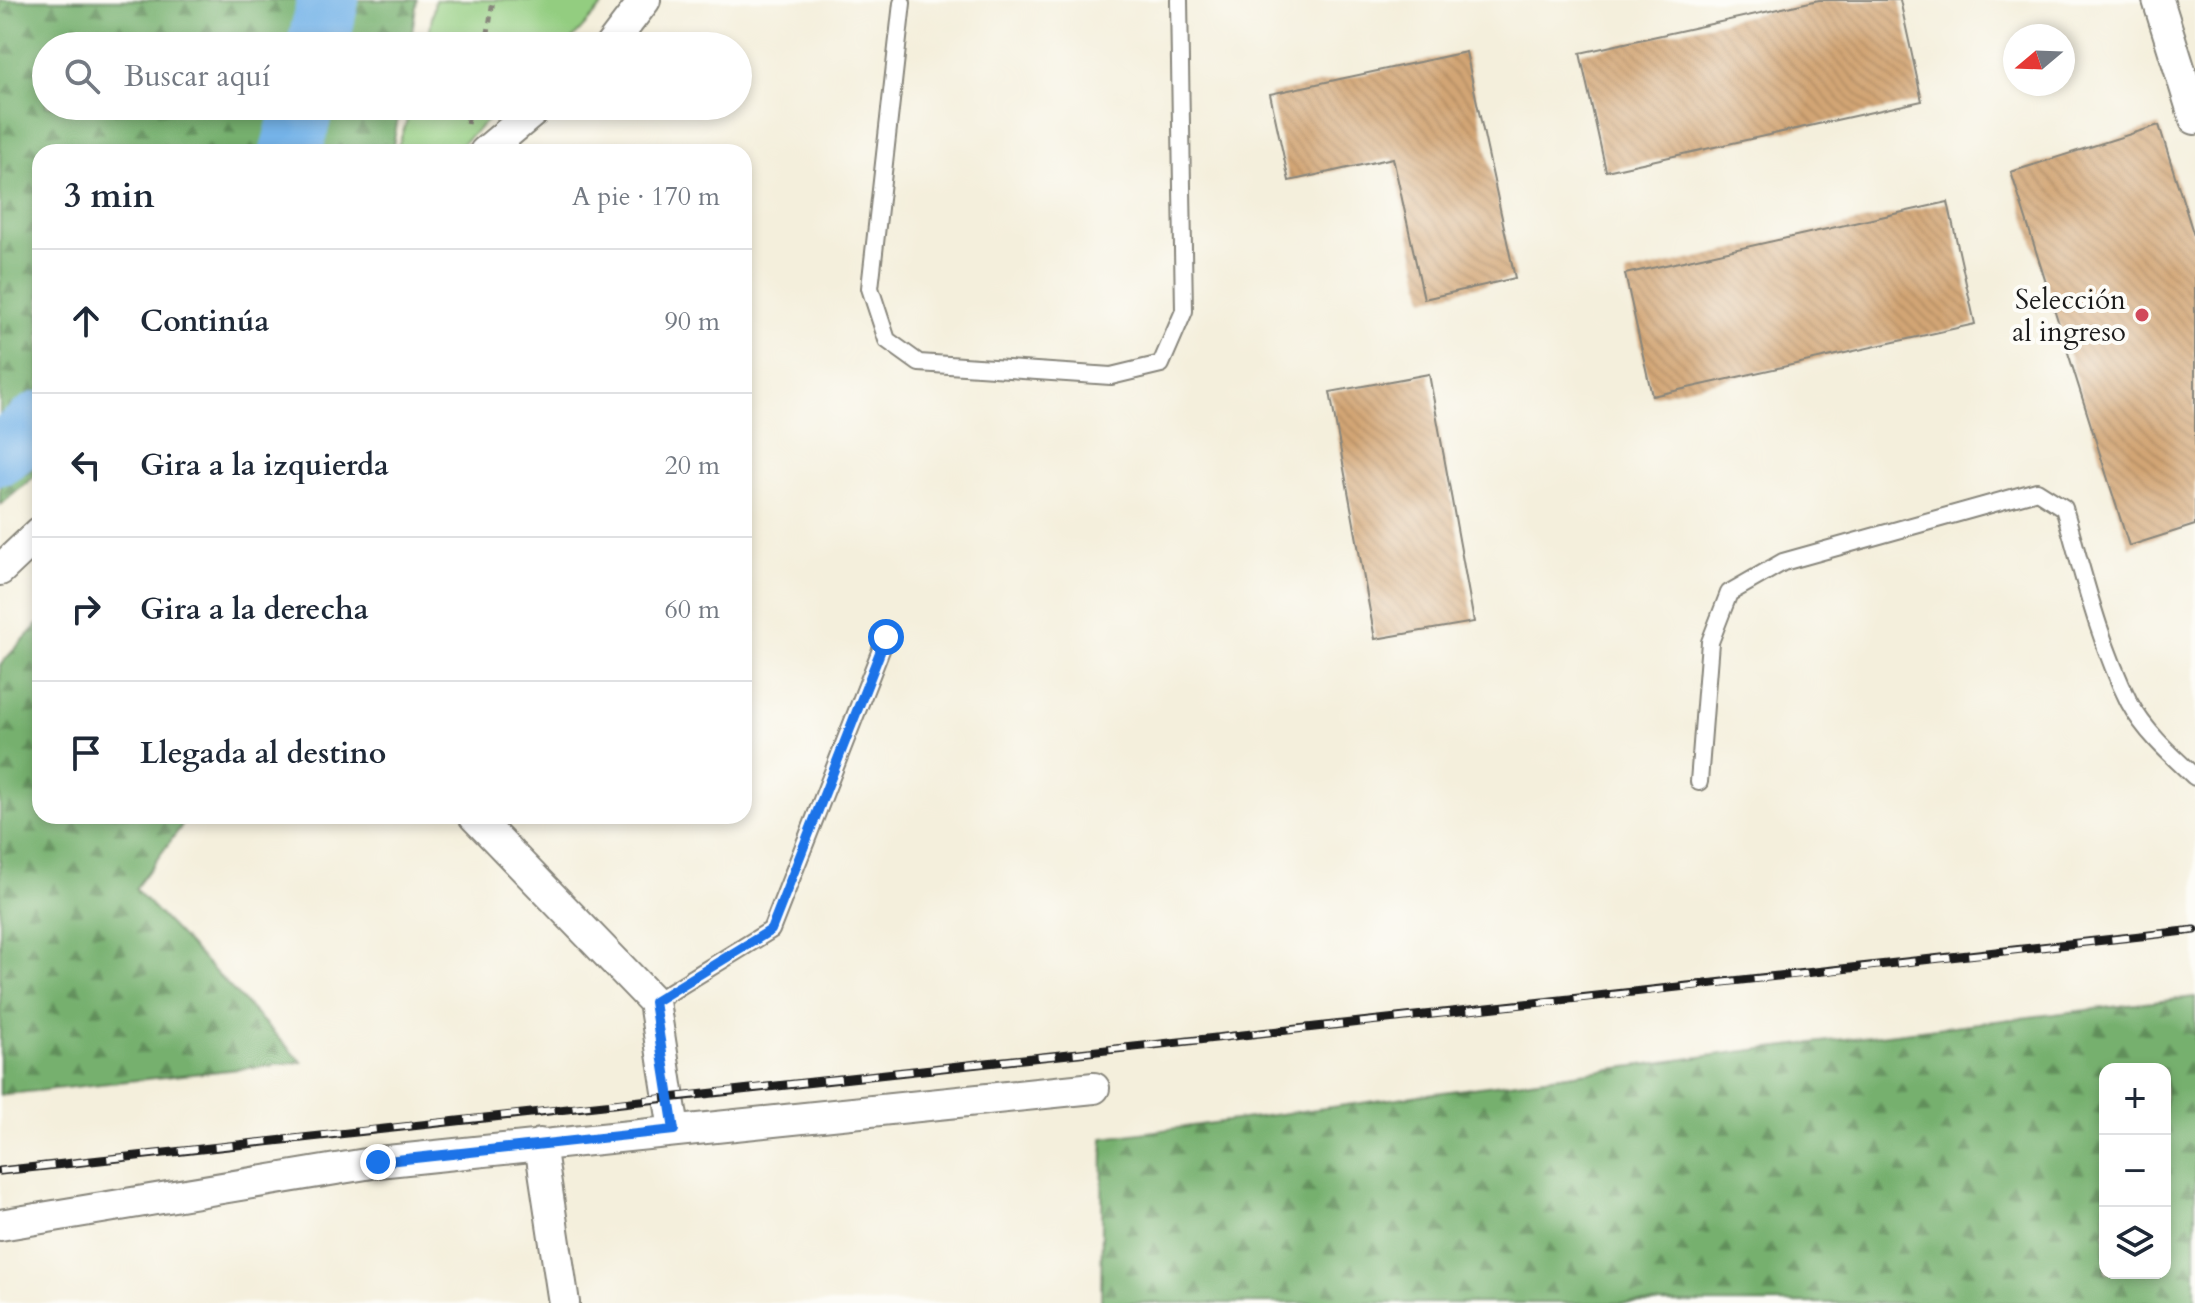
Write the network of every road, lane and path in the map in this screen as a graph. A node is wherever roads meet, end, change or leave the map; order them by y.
1 (493, 0) edge
2 (645, 0) edge
3 (1179, 0) edge
4 (2158, 0) edge
5 (902, 3) dead end
6 (488, 32) edge
7 (621, 32) edge
8 (2195, 119) edge
9 (523, 120) edge
10 (495, 144) edge
11 (32, 540) edge
12 (0, 570) edge
13 (886, 637) dead end
14 (2195, 777) edge
15 (1699, 782) dead end
16 (482, 824) edge
17 (654, 1002) junction
18 (1094, 1088) dead end
19 (674, 1130) junction
20 (540, 1144) junction
21 (0, 1225) edge
22 (564, 1303) edge

1 - 6 path
2 - 7 street
3 - 5 lane
4 - 8 street
9 - 10 street
11 - 12 street
13 - 17 lane
14 - 15 lane
16 - 17 street
17 - 19 street
18 - 19 street
19 - 20 street
20 - 21 street
20 - 22 street

